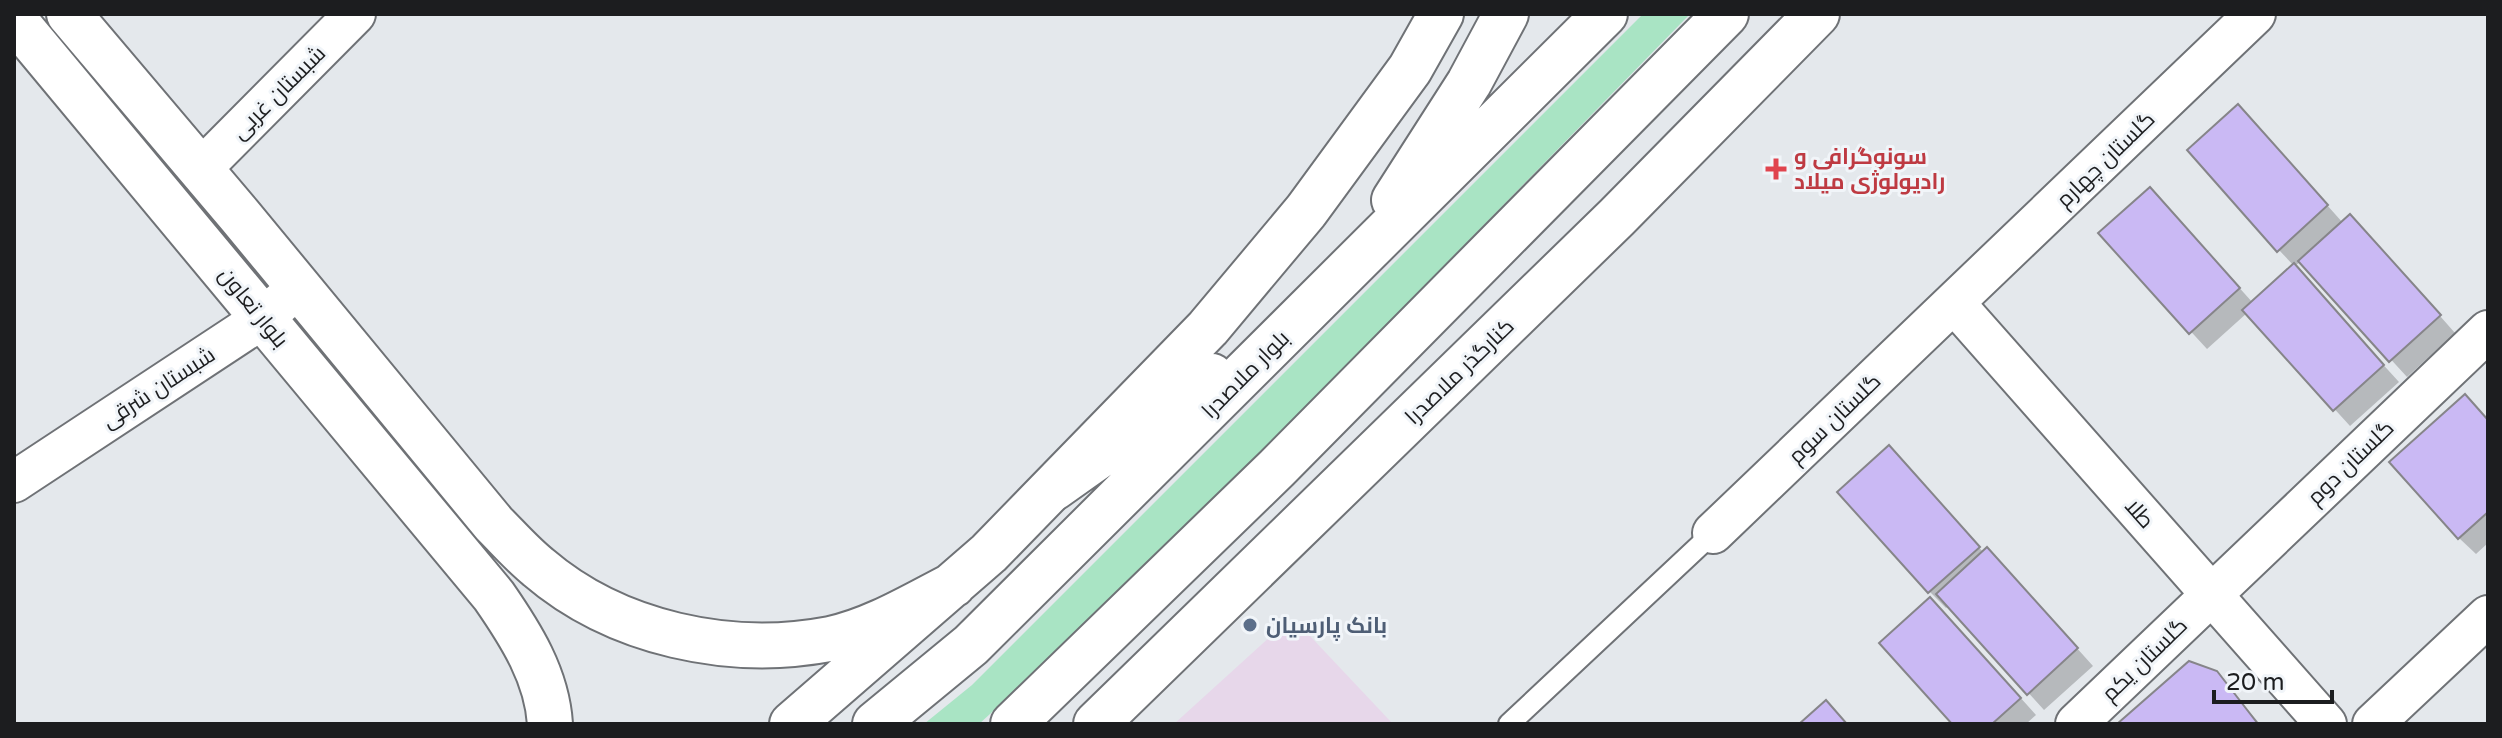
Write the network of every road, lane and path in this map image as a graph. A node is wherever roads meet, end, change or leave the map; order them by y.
1 (69, 14) edge
2 (1441, 14) edge
3 (1506, 14) edge
4 (1605, 14) edge
5 (1726, 14) edge
6 (1817, 14) edge
7 (2255, 14) edge
8 (14, 19) edge
9 (336, 21) edge
10 (200, 170) junction
11 (240, 216) junction
12 (194, 234) junction
13 (1348, 272) junction
14 (298, 288) junction
15 (1954, 303) junction
16 (263, 318) junction
17 (2488, 331) edge
18 (380, 387) junction
19 (335, 405) junction
20 (14, 482) edge
21 (1054, 488) junction
22 (1713, 533) joint
23 (953, 585) junction
24 (2212, 594) junction
25 (2488, 616) edge
26 (550, 724) edge
27 (792, 724) edge
28 (875, 724) edge
29 (1013, 724) edge
30 (1096, 724) edge
31 (1509, 724) edge
32 (2076, 724) edge
33 (2326, 724) edge
34 (2373, 724) edge

1 - 10 main road, بلوار تعاون
2 - 21 main road
3 - 13 main road
4 - 13 main road, بلوار ملاصدرا
5 - 29 main road
6 - 30 main road, کنارگذر ملاصدرا
7 - 15 street, گلستان چهارم
8 - 12 main road, بلوار تعاون
9 - 10 street, شبستان غربی
10 - 11 main road, بلوار تعاون
11 - 12 main road
11 - 14 main road, بلوار تعاون
12 - 16 main road, بلوار تعاون
13 - 21 main road
13 - 28 main road, بلوار ملاصدرا
14 - 16 street, شبستان شرقی
14 - 18 main road, بلوار تعاون
15 - 22 street, گلستان سوم
15 - 24 street, طلا
16 - 19 main road, بلوار تعاون
16 - 20 street, شبستان شرقی
17 - 24 street, گلستان دوم
18 - 19 main road
18 - 23 main road, بلوار تعاون
19 - 26 main road, بلوار تعاون
21 - 23 main road
22 - 31 lane
23 - 27 main road
24 - 32 street, گلستان یکم
24 - 33 street, طلا
25 - 34 street

